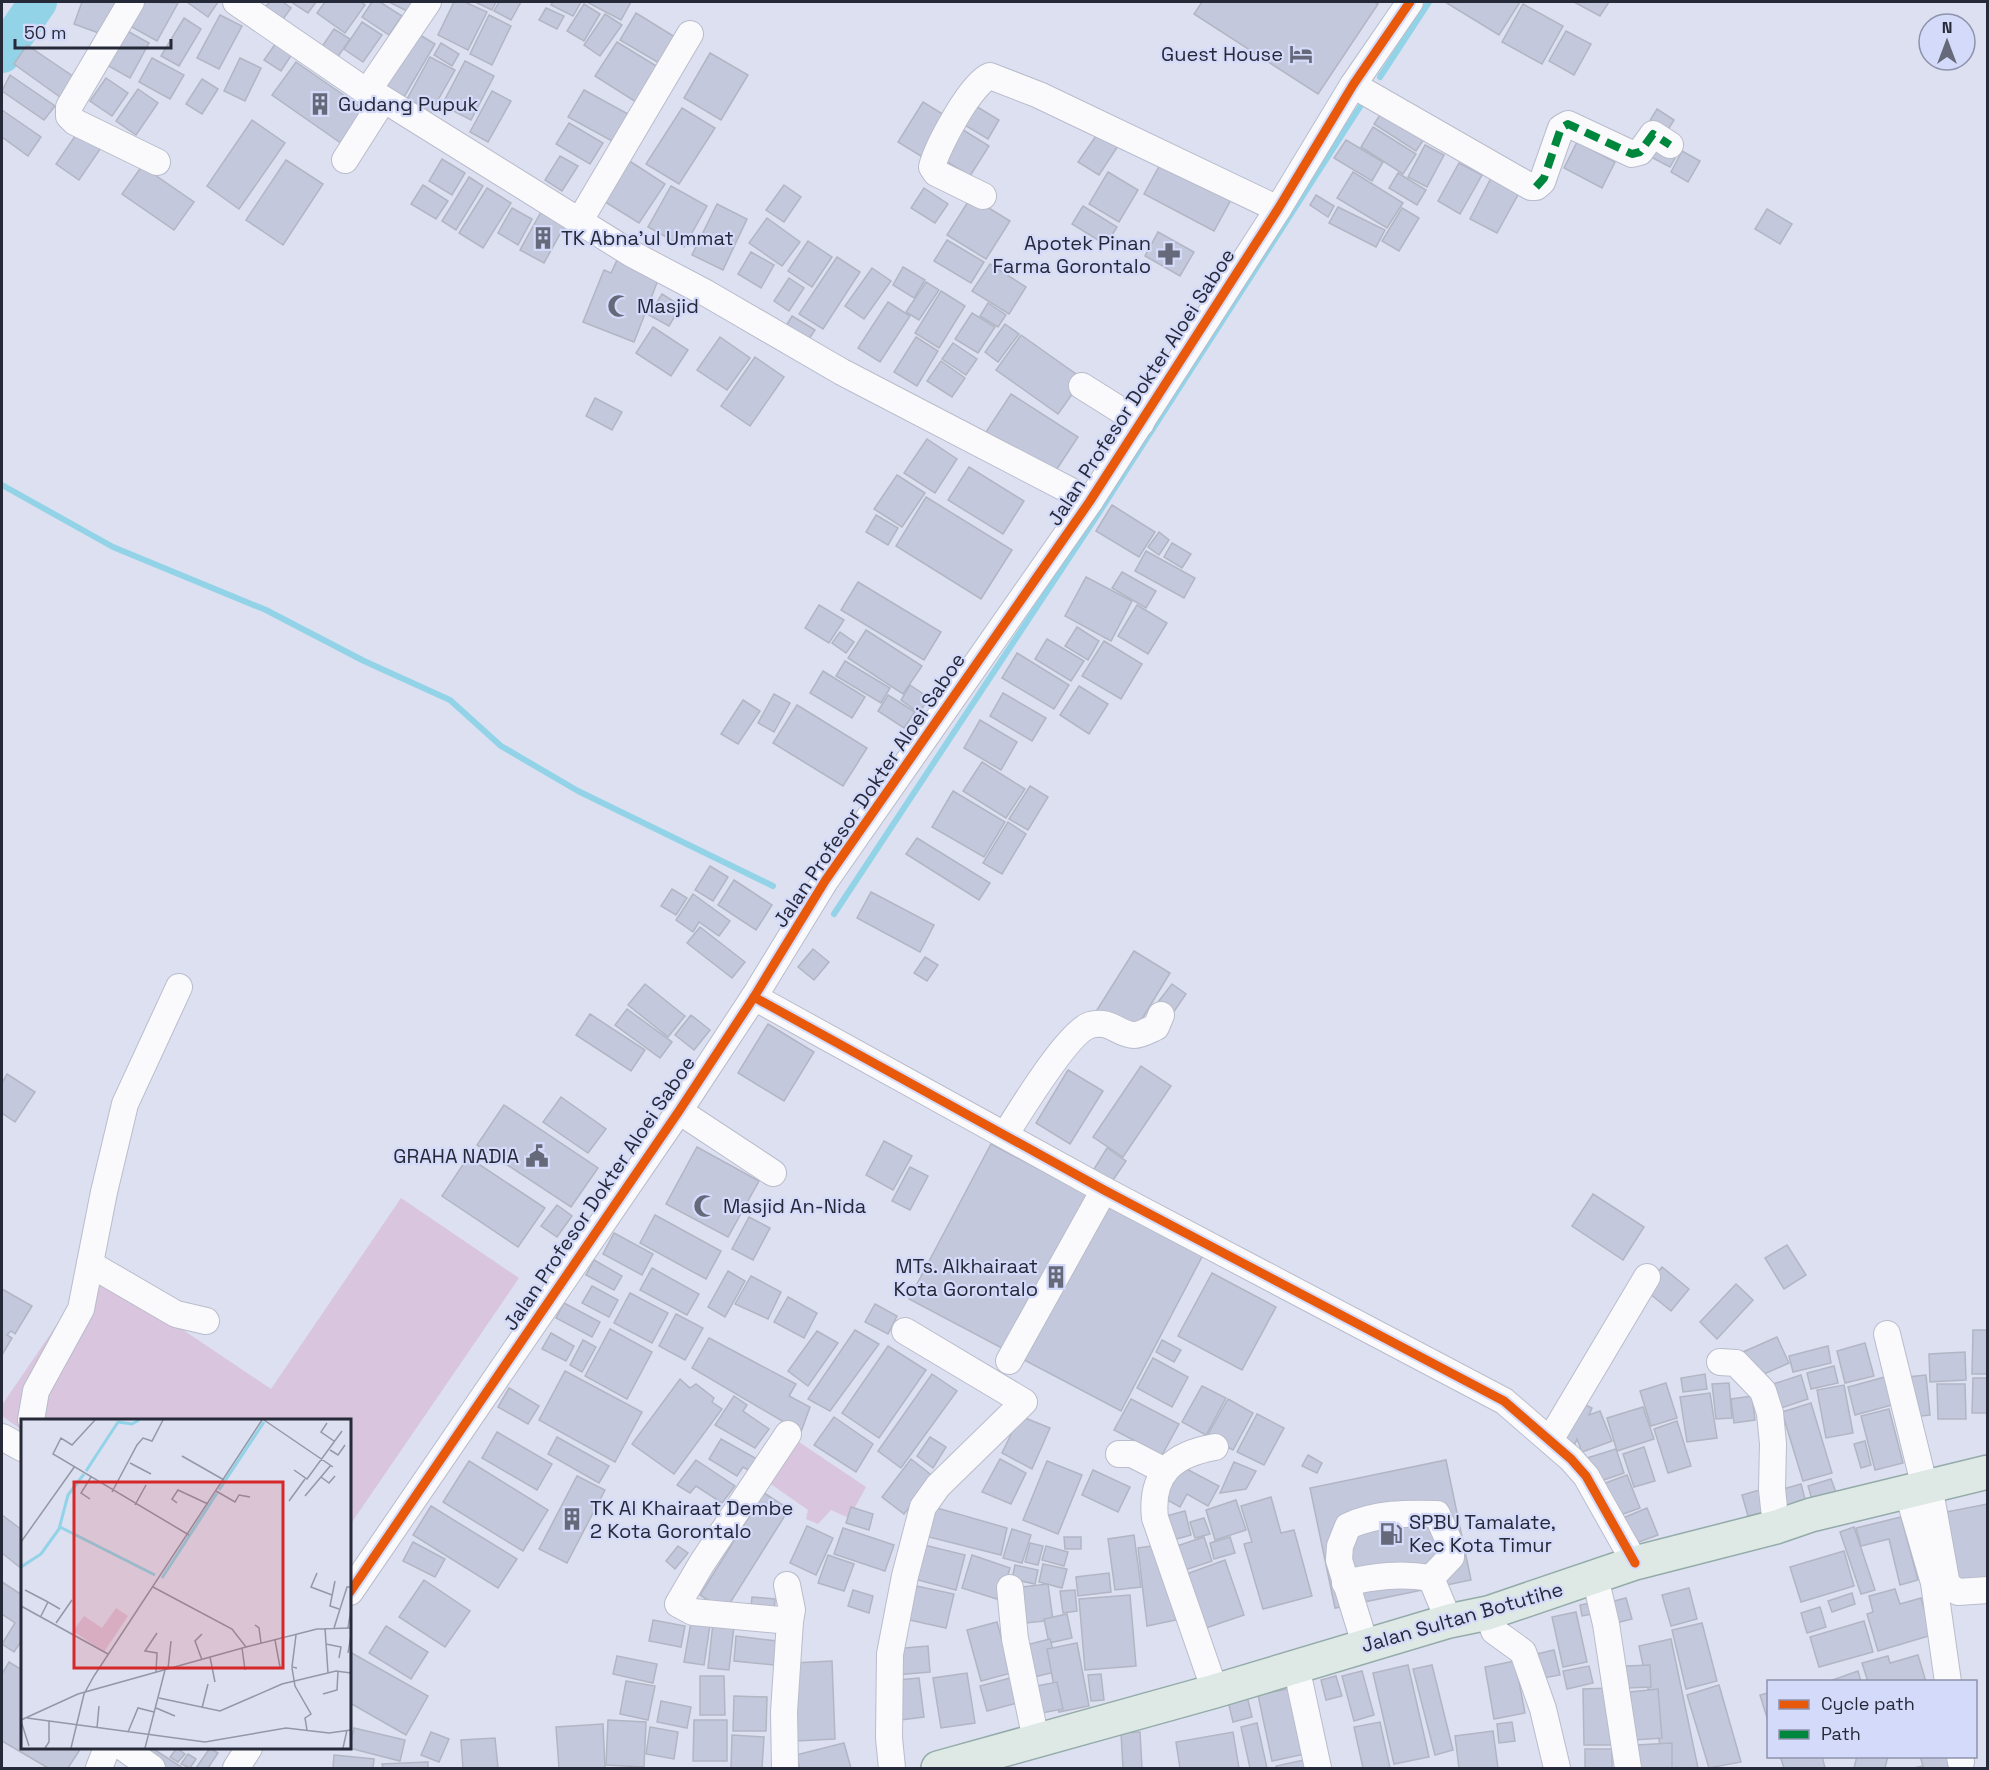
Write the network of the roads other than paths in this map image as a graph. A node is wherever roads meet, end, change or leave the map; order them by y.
1 (130, 2) edge
2 (236, 2) edge
3 (428, 2) edge
4 (1410, 2) edge
5 (690, 34) dead end
6 (1353, 85) junction
7 (375, 96) junction
8 (1670, 145) dead end
9 (345, 160) dead end
10 (157, 162) dead end
11 (982, 196) dead end
12 (1278, 209) junction
13 (579, 222) junction
14 (1082, 386) dead end
15 (1140, 423) junction
16 (1090, 501) junction
17 (179, 987) dead end
18 (754, 997) junction
19 (1161, 1015) dead end
20 (679, 1111) junction
21 (1005, 1135) junction
22 (773, 1173) dead end
23 (1104, 1190) junction
24 (90, 1264) junction
25 (1647, 1277) dead end
26 (206, 1321) dead end
27 (905, 1331) dead end
28 (1887, 1334) dead end
29 (1009, 1361) dead end
30 (1720, 1362) dead end
31 (31, 1419) edge
32 (788, 1434) dead end
33 (2, 1437) edge
34 (1550, 1440) junction
35 (21, 1446) edge
36 (1215, 1447) dead end
37 (1119, 1454) dead end
38 (1165, 1471) junction
39 (1988, 1472) edge
40 (1917, 1491) junction
41 (1776, 1527) junction
42 (1635, 1563) junction
43 (1594, 1577) junction
44 (1431, 1578) junction
45 (1345, 1584) junction
46 (787, 1585) dead end
47 (1010, 1588) dead end
48 (1988, 1590) edge
49 (351, 1591) edge
50 (1488, 1613) junction
51 (790, 1621) junction
52 (1449, 1621) junction
53 (1365, 1644) junction
54 (1296, 1666) junction
55 (1948, 1680) edge
56 (1215, 1691) junction
57 (1036, 1740) junction
58 (107, 1749) edge
59 (125, 1749) edge
60 (248, 1749) edge
61 (99, 1768) edge
62 (152, 1768) edge
63 (236, 1768) edge
64 (785, 1768) edge
65 (892, 1768) edge
66 (938, 1768) edge
67 (1318, 1768) edge
68 (1557, 1768) edge
69 (1628, 1768) edge

1 - 10 street
2 - 7 street
3 - 7 street
4 - 6 street, Jalan Profesor Dokter Aloei Saboe
5 - 13 street
6 - 8 street
6 - 12 street, Jalan Profesor Dokter Aloei Saboe
7 - 9 street
7 - 13 street
11 - 12 street
12 - 15 street, Jalan Profesor Dokter Aloei Saboe
13 - 16 street
14 - 15 street
15 - 16 street, Jalan Profesor Dokter Aloei Saboe
16 - 18 street, Jalan Profesor Dokter Aloei Saboe
17 - 24 street
18 - 20 street, Jalan Profesor Dokter Aloei Saboe
18 - 21 street
19 - 21 street
20 - 22 street
20 - 49 street, Jalan Profesor Dokter Aloei Saboe
21 - 23 street
23 - 29 street
23 - 34 street
24 - 26 street
24 - 31 street
25 - 34 street
27 - 65 street
28 - 40 street
30 - 41 street
32 - 51 street
33 - 35 street
34 - 42 street
36 - 38 street
37 - 38 street
38 - 56 street
39 - 40 main road, Jalan Sultan Botutihe
40 - 41 main road, Jalan Sultan Botutihe
40 - 48 street
40 - 55 street
41 - 42 main road, Jalan Sultan Botutihe
42 - 43 main road, Jalan Sultan Botutihe
43 - 50 main road, Jalan Sultan Botutihe
43 - 69 street
44 - 45 street
44 - 45 street
44 - 52 street
45 - 53 street
46 - 51 street
47 - 57 street
50 - 52 main road, Jalan Sultan Botutihe
50 - 68 street
51 - 64 street
52 - 53 main road, Jalan Sultan Botutihe
53 - 54 main road, Jalan Sultan Botutihe
54 - 56 main road, Jalan Sultan Botutihe
54 - 67 street
56 - 57 main road, Jalan Sultan Botutihe
57 - 66 main road, Jalan Sultan Botutihe
58 - 61 street
59 - 62 street
60 - 63 street

